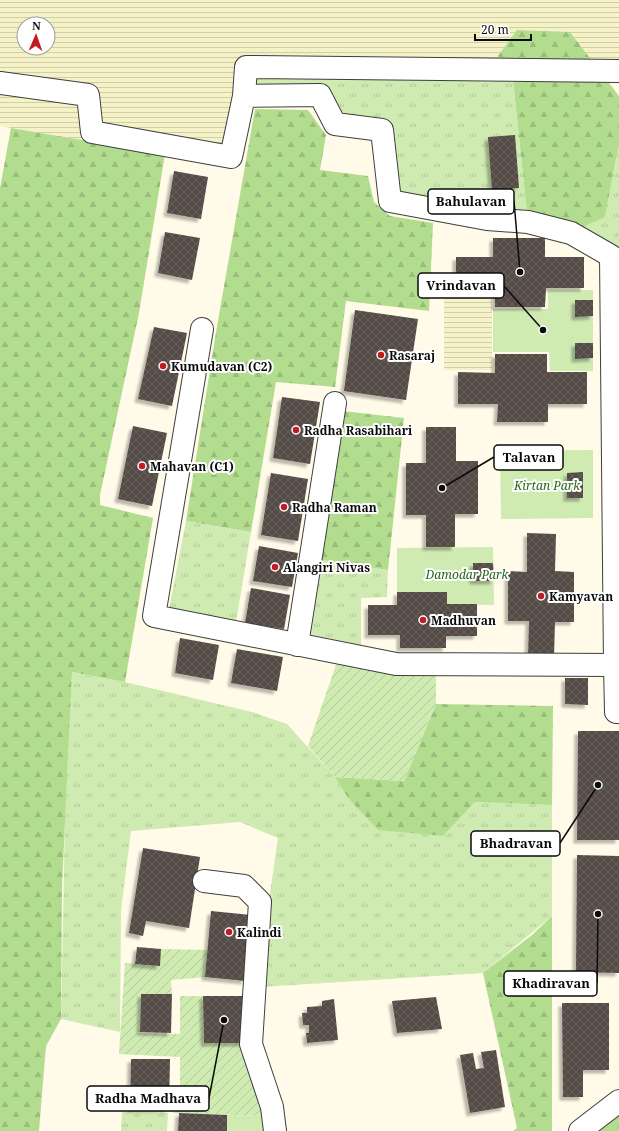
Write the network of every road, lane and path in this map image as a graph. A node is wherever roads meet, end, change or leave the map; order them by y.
1 (619, 71) edge
2 (0, 83) edge
3 (244, 96) junction
4 (202, 329) dead end
5 (335, 403) dead end
6 (297, 645) junction
7 (615, 665) junction
8 (619, 712) edge
9 (204, 881) dead end
10 (619, 1102) edge
11 (275, 1131) edge
12 (580, 1131) edge

1 - 3 street
2 - 3 street
3 - 7 street
4 - 6 street
5 - 6 street
6 - 7 street
7 - 8 street
9 - 11 street
10 - 12 street

